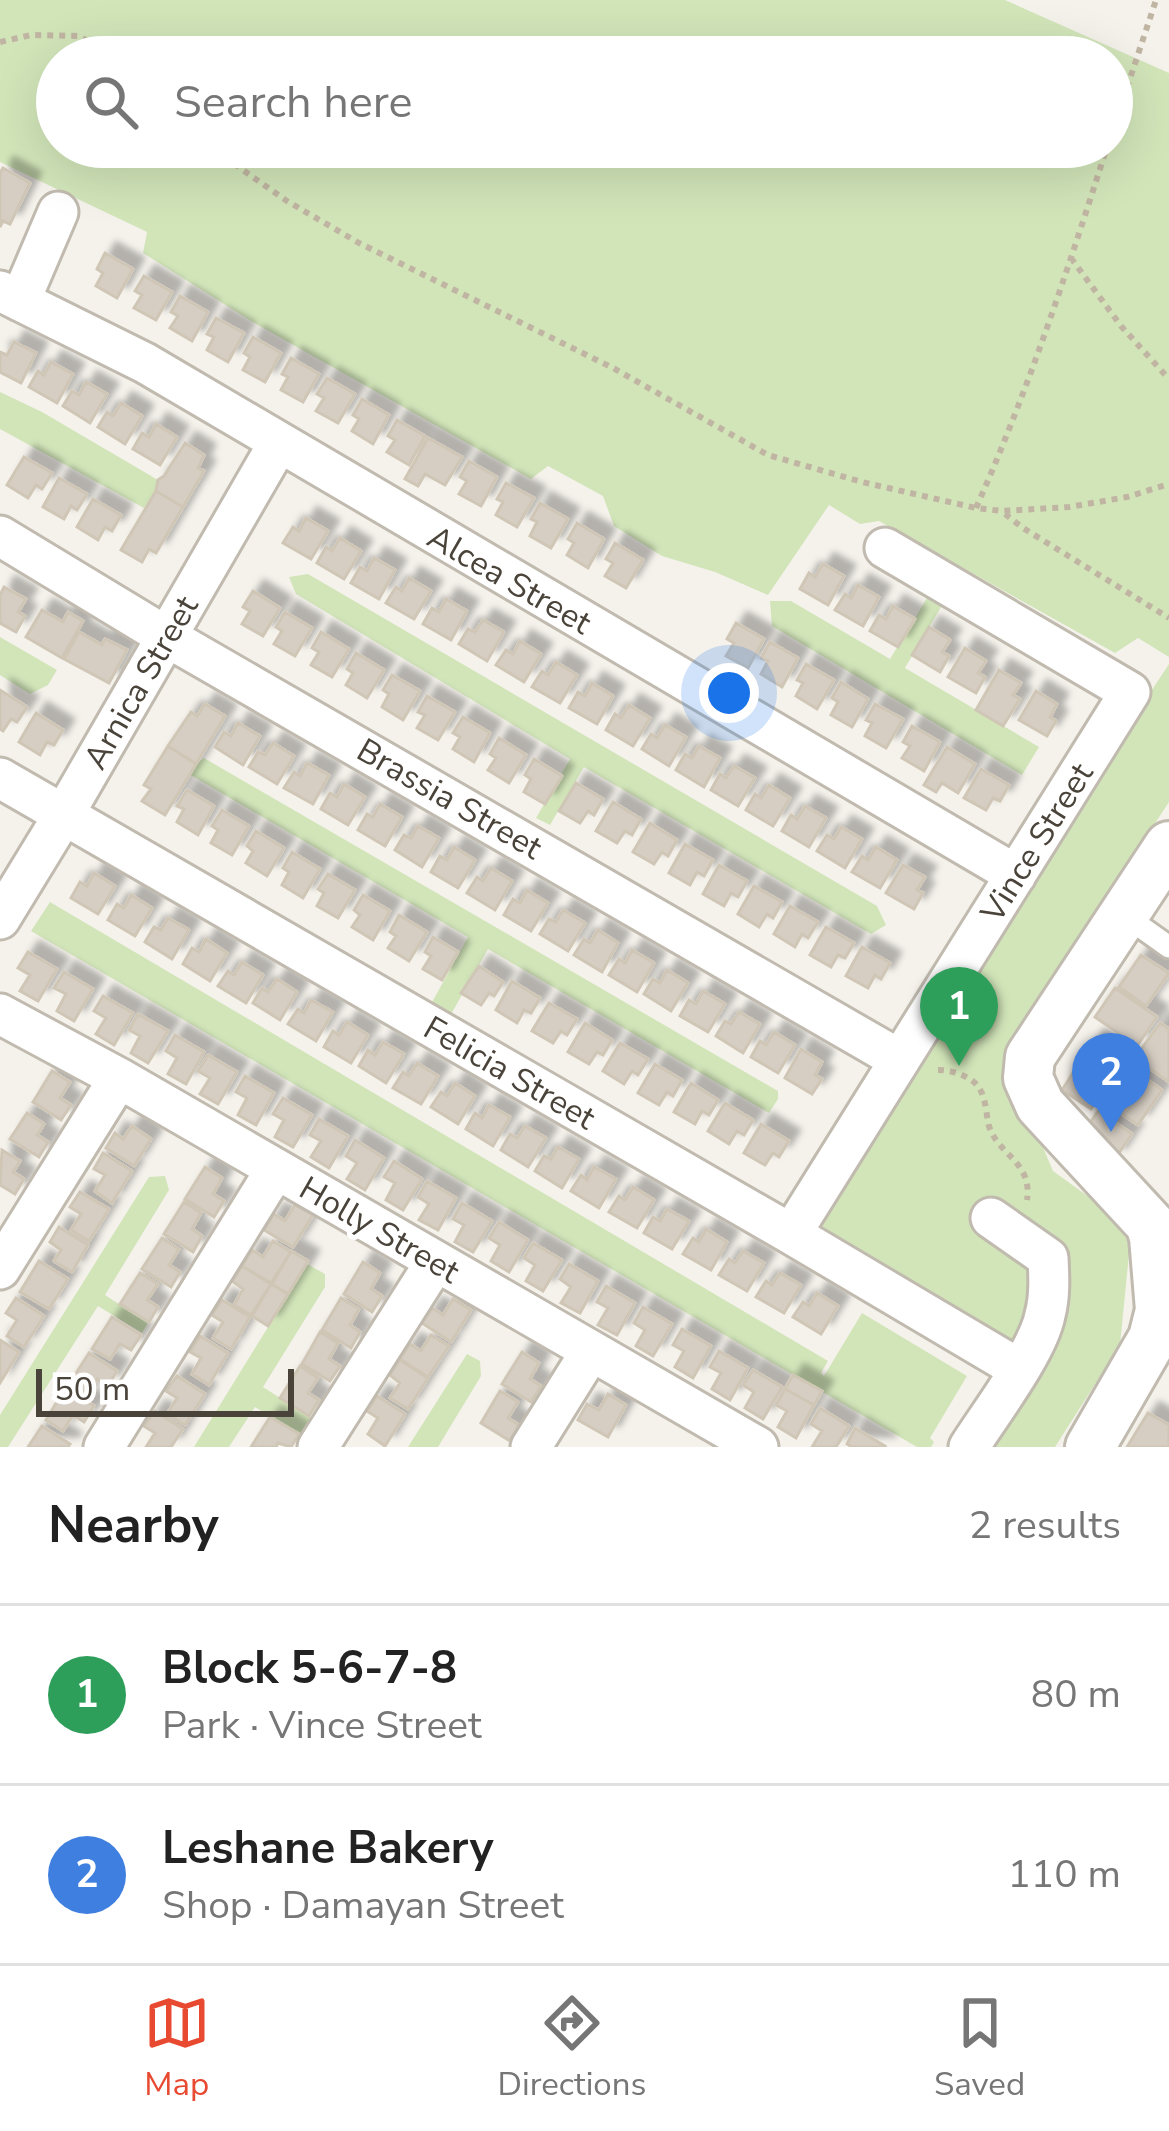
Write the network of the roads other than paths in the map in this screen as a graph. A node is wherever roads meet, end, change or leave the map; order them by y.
1 (58, 212) dead end
2 (10, 296) edge
3 (278, 444) junction
4 (0, 536) edge
5 (885, 548) dead end
6 (167, 637) junction
7 (0, 778) edge
8 (63, 816) junction
9 (1169, 846) edge
10 (1016, 875) junction
11 (1124, 915) junction
12 (0, 919) edge
13 (1169, 947) edge
14 (0, 1014) edge
15 (901, 1060) junction
16 (118, 1078) junction
17 (276, 1169) junction
18 (1002, 1226) road end
19 (791, 1234) junction
20 (436, 1261) junction
21 (1163, 1266) edge
22 (0, 1269) edge
23 (591, 1351) junction
24 (1019, 1369) junction
25 (750, 1445) edge
26 (104, 1447) edge
27 (318, 1447) edge
28 (531, 1447) edge
29 (969, 1447) edge
30 (1090, 1447) edge

1 - 2 street
2 - 3 street, Alcea Street
3 - 6 street, Arnica Street
3 - 10 street, Alcea Street
4 - 6 street, Brassia Street
5 - 10 street, Vince Street
6 - 8 street, Arnica Street
6 - 15 street, Brassia Street
7 - 8 street, Felicia Street
8 - 12 street, Arnica Street
8 - 19 street, Felicia Street
9 - 11 street
10 - 15 street, Vince Street
11 - 13 lane
11 - 21 street
14 - 16 street, Holly Street
15 - 19 street, Vince Street
16 - 17 street, Holly Street
16 - 22 street
17 - 20 street, Holly Street
17 - 26 street
18 - 24 street
19 - 24 street, Felicia Street
20 - 23 street, Holly Street
20 - 27 street
21 - 30 street
23 - 25 street, Holly Street
23 - 28 street
24 - 29 street

